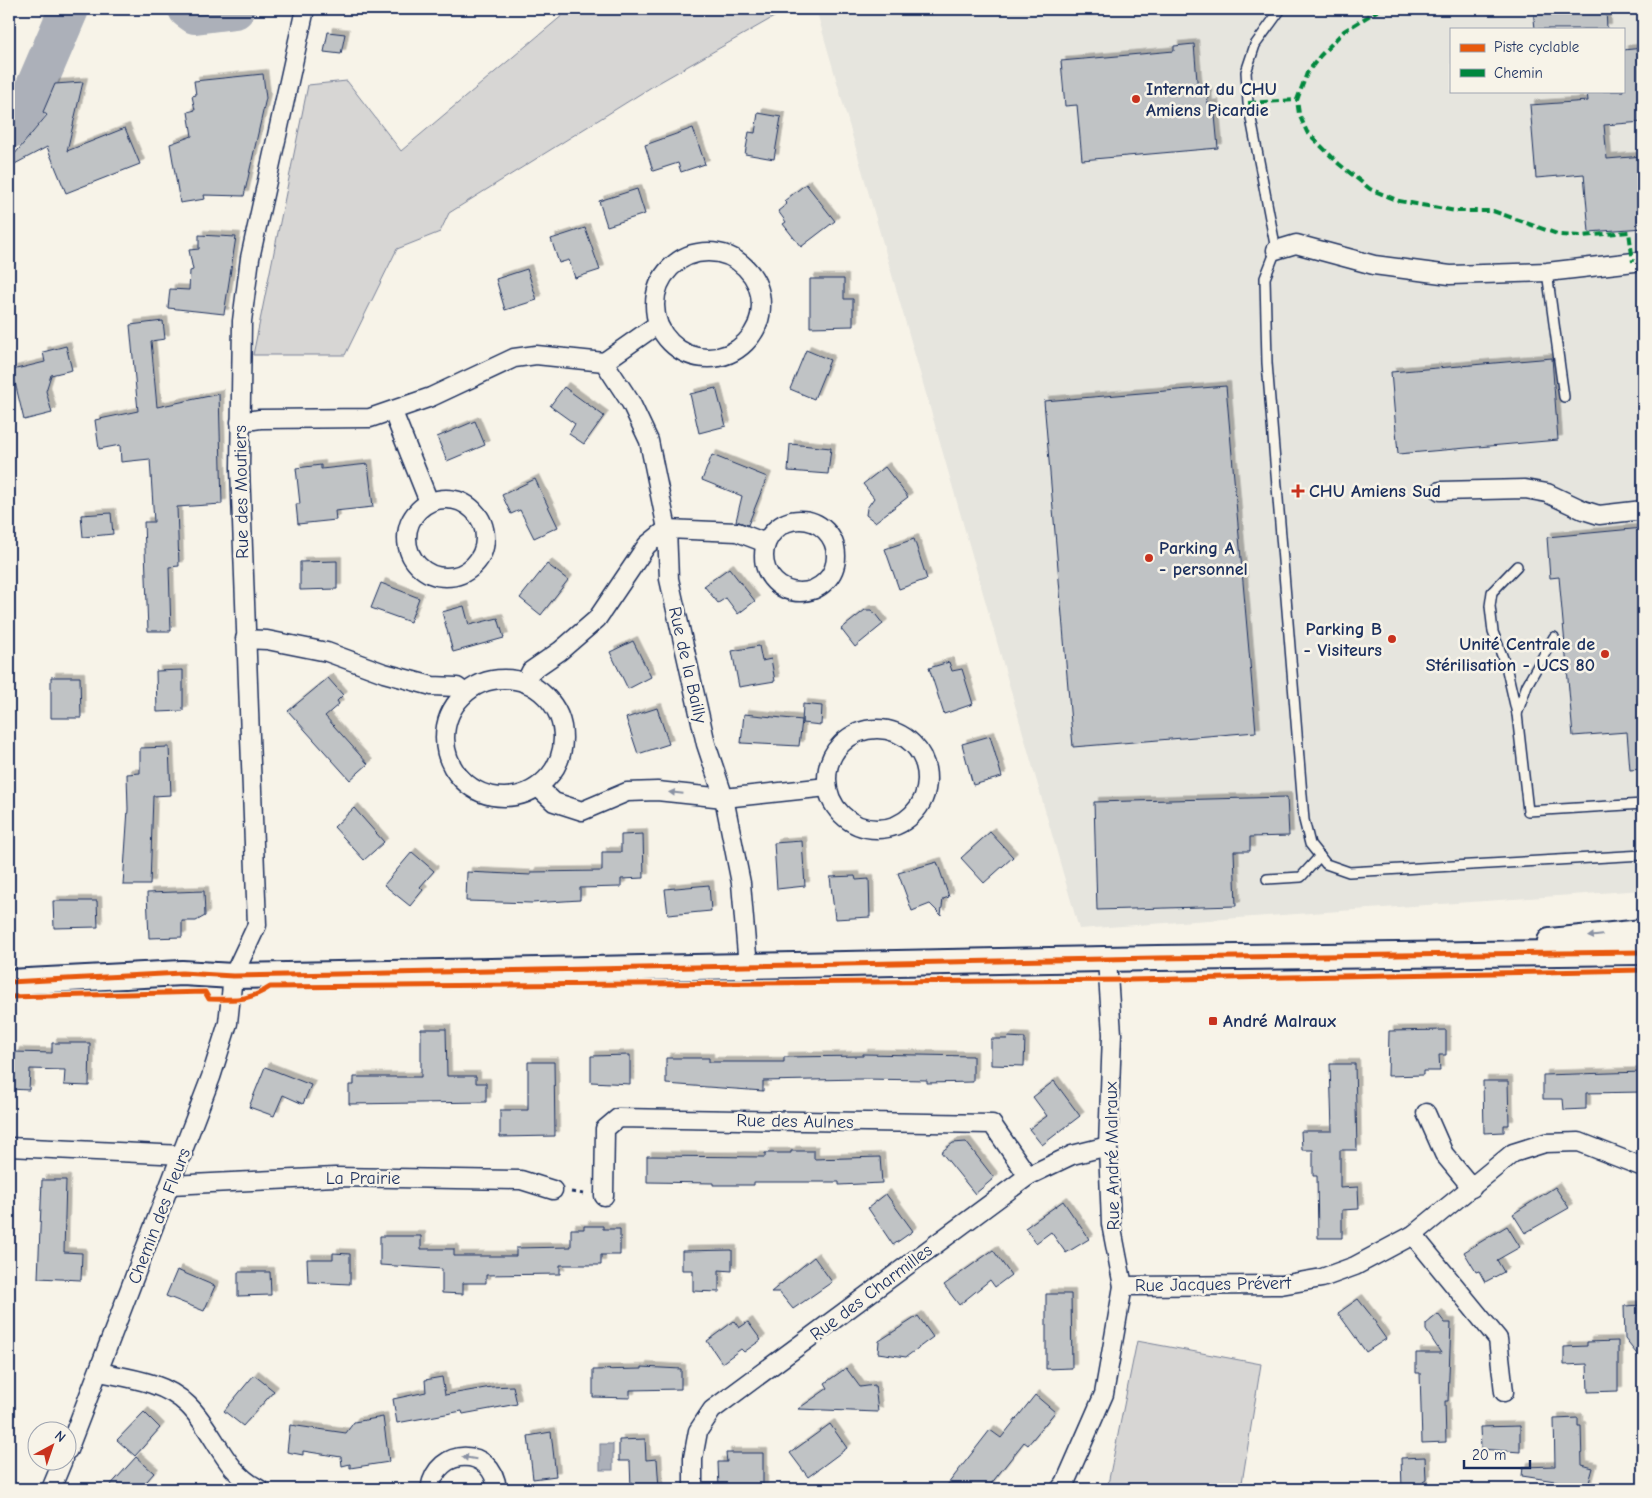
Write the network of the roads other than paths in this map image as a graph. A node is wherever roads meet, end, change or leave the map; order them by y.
1 (1281, 9) edge
2 (304, 14) edge
3 (1276, 250) junction
4 (1643, 261) edge
5 (1547, 272) junction
6 (658, 324) junction
7 (604, 362) junction
8 (1564, 397) dead end
9 (393, 412) junction
10 (240, 422) junction
11 (1440, 491) dead end
12 (429, 502) junction
13 (1643, 510) edge
14 (667, 528) junction
15 (766, 543) junction
16 (1517, 566) dead end
17 (1554, 638) dead end
18 (245, 639) junction
19 (525, 683) junction
20 (466, 693) junction
21 (1516, 714) junction
22 (538, 787) junction
23 (827, 787) junction
24 (724, 798) junction
25 (1643, 804) edge
26 (1643, 855) edge
27 (1320, 856) junction
28 (1267, 879) dead end
29 (1643, 932) edge
30 (1643, 952) edge
31 (1452, 954) junction
32 (1107, 960) junction
33 (748, 967) junction
34 (233, 976) junction
35 (9, 982) edge
36 (1426, 1113) dead end
37 (1108, 1146) junction
38 (9, 1147) edge
39 (183, 1155) junction
40 (1643, 1167) edge
41 (1028, 1176) junction
42 (171, 1185) junction
43 (1472, 1188) junction
44 (553, 1190) road end
45 (604, 1196) road end
46 (1413, 1235) junction
47 (1123, 1286) junction
48 (99, 1372) junction
49 (1504, 1392) dead end
50 (78, 1425) edge
51 (59, 1470) edge
52 (1066, 1487) edge
53 (51, 1489) edge
54 (259, 1489) edge
55 (430, 1489) edge
56 (497, 1489) edge
57 (694, 1489) edge

1 - 3 lane
2 - 10 street, Rue des Moutiers
3 - 5 street
3 - 27 lane
4 - 5 street
5 - 8 lane
6 - 6 street
6 - 7 street
7 - 9 street
7 - 14 street, Rue de la Bailly
9 - 10 street
9 - 12 street
10 - 18 street, Rue des Moutiers
11 - 13 street
12 - 12 street
14 - 15 street
14 - 19 street
14 - 24 street, Rue de la Bailly
15 - 15 street
16 - 21 lane
17 - 21 lane
18 - 20 street
18 - 34 street, Rue des Moutiers
19 - 20 street
19 - 22 street
20 - 22 street
21 - 25 lane
24 -> 22 street
23 - 23 street
23 - 24 street
24 - 33 street, Rue de la Bailly
26 - 27 lane
27 - 28 lane
29 -> 31 street
30 - 31 street
31 - 32 street
32 - 33 street
32 - 37 street, Rue André Malraux
33 - 34 street
34 - 35 street
34 - 39 street, Chemin des Fleurs
36 - 43 street
37 - 41 street, Rue des Charmilles
37 - 47 street, Rue André Malraux
38 - 39 street
39 - 42 street, Chemin des Fleurs
40 - 43 street, Rue Jacques Prévert
41 - 45 street, Rue des Aulnes
41 - 57 street, Rue des Charmilles
42 - 44 street, La Prairie
42 - 48 street, Chemin des Fleurs
43 - 46 street, Rue Jacques Prévert
46 - 47 street, Rue Jacques Prévert
46 - 49 street
47 - 52 street, Rue André Malraux
48 - 50 street, Chemin des Fleurs
48 - 54 street
51 - 53 street
56 -> 55 street

